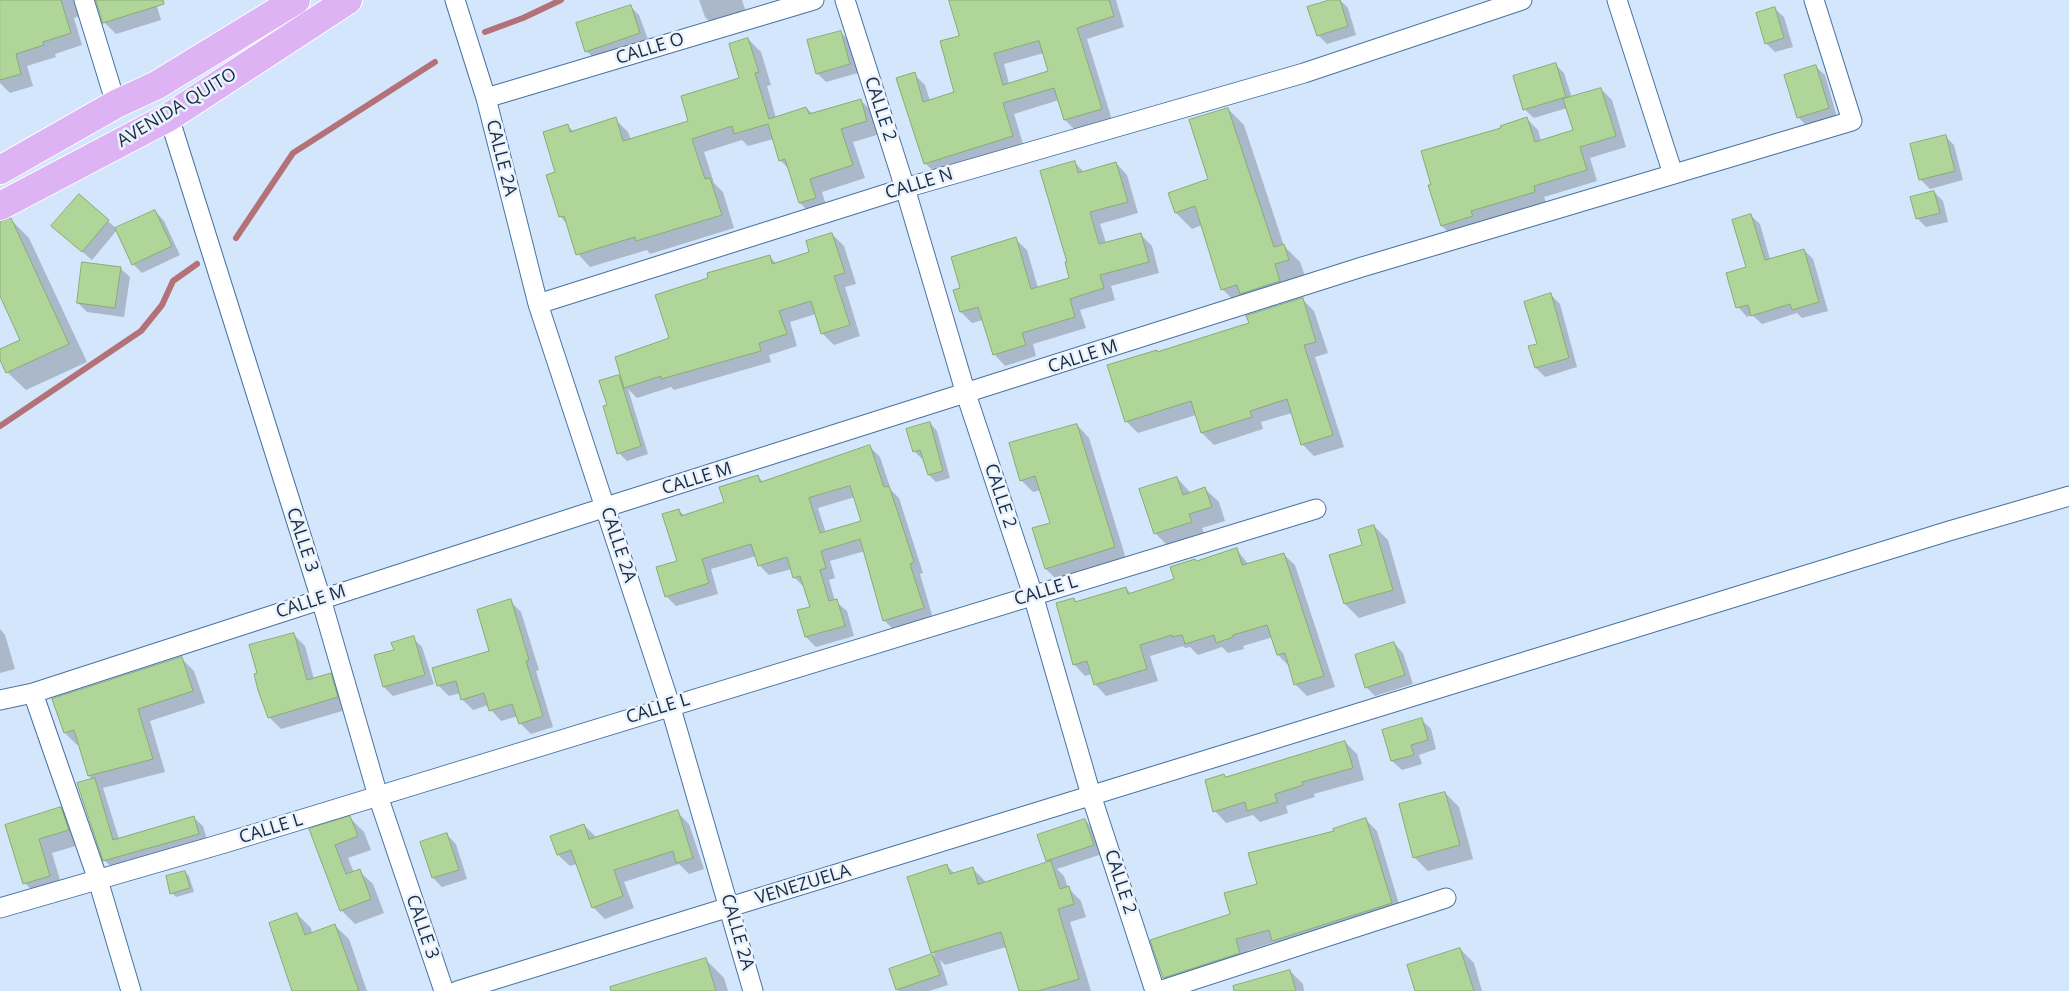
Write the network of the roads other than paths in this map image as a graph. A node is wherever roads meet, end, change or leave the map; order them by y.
1 (84, 0) edge
2 (296, 0) edge
3 (348, 0) edge
4 (455, 0) edge
5 (814, 0) edge
6 (846, 0) edge
7 (1522, 0) edge
8 (1617, 0) edge
9 (1814, 0) edge
10 (486, 98) junction
11 (116, 104) junction
12 (169, 117) junction
13 (0, 170) edge
14 (1673, 174) junction
15 (905, 188) junction
16 (0, 206) edge
17 (538, 304) junction
18 (966, 394) junction
19 (2069, 496) edge
20 (606, 507) junction
21 (1316, 509) dead end
22 (1032, 595) junction
23 (320, 599) junction
24 (32, 693) junction
25 (0, 700) edge
26 (670, 705) junction
27 (1091, 795) junction
28 (378, 796) junction
29 (98, 880) junction
30 (1446, 898) dead end
31 (730, 907) junction
32 (0, 908) edge
33 (131, 991) edge
34 (444, 991) edge
35 (457, 991) edge
36 (753, 991) edge
37 (1155, 991) edge
38 (1159, 991) edge

1 - 11 street
2 - 11 highway, AVENIDA QUITO
3 - 12 highway, AVENIDA QUITO
4 - 10 street, CALLE 2A
5 - 10 street, CALLE O
6 - 15 street, CALLE 2
7 - 15 street, CALLE N
8 - 14 street
9 - 14 street, CALLE M
10 - 17 street, CALLE 2A
11 - 13 highway, AVENIDA QUITO
12 - 16 highway, AVENIDA QUITO
12 - 23 street, CALLE 3
14 - 18 street, CALLE M
15 - 17 street, CALLE N
15 - 18 street, CALLE 2
17 - 20 street, CALLE 2A
18 - 20 street, CALLE M
18 - 22 street, CALLE 2
19 - 27 street, VENEZUELA
20 - 23 street, CALLE M
20 - 26 street, CALLE 2A
21 - 22 street, CALLE L
22 - 26 street, CALLE L
22 - 27 street, CALLE 2
23 - 24 street, CALLE M
23 - 28 street, CALLE 3
24 - 25 street, CALLE M
24 - 29 street
26 - 28 street, CALLE L
26 - 31 street, CALLE 2A
27 - 31 street, VENEZUELA
27 - 37 street, CALLE 2
28 - 29 street, CALLE L
28 - 34 street, CALLE 3
29 - 32 street, CALLE L
29 - 33 street
30 - 38 street
31 - 35 street, VENEZUELA
31 - 36 street, CALLE 2A

